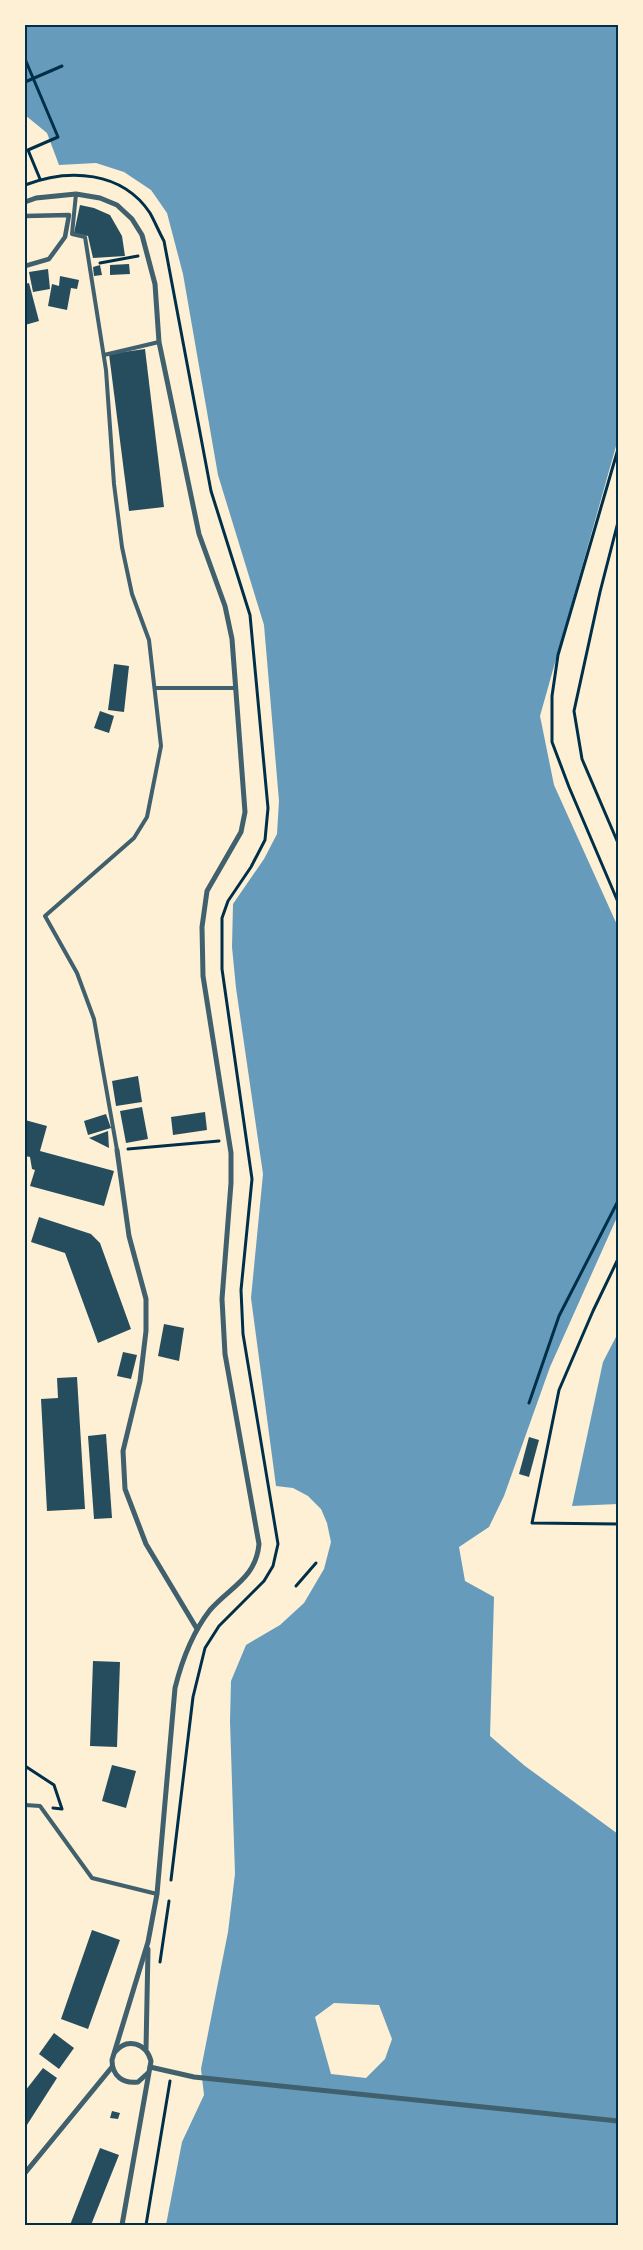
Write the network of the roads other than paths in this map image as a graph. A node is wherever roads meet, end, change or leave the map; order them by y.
1 (76, 194) junction
2 (25, 202) edge
3 (25, 216) edge
4 (25, 266) edge
5 (159, 342) junction
6 (104, 355) junction
7 (155, 688) junction
8 (236, 688) junction
9 (117, 1150) joint
10 (197, 1629) junction
11 (25, 1805) edge
12 (156, 1894) junction
13 (148, 1942) junction
14 (146, 2049) junction
15 (114, 2054) junction
16 (112, 2067) junction
17 (150, 2067) junction
18 (148, 2073) junction
19 (618, 2121) edge
20 (25, 2173) edge
21 (122, 2225) edge

1 - 2 street
1 - 5 street
1 - 6 lane
3 - 4 street
5 - 6 lane
5 - 8 street
6 - 7 lane
7 - 8 lane
7 - 9 lane
8 - 10 street
9 - 10 street
10 - 12 street
11 - 12 lane
12 - 13 street
13 - 14 street
13 - 15 street
14 - 15 street
14 - 17 street
15 - 16 street
16 - 18 street
16 - 20 street
17 - 18 street
17 - 19 street
18 - 21 street

